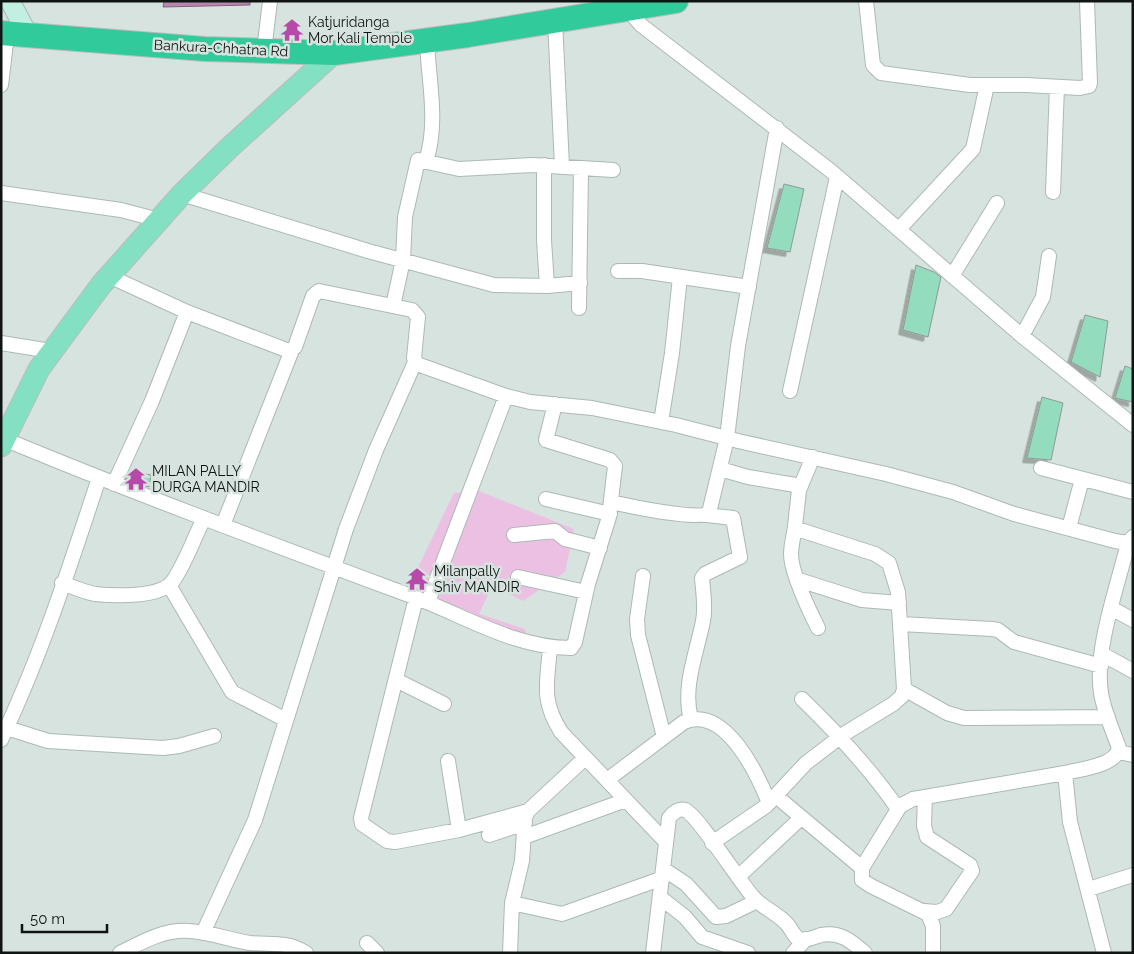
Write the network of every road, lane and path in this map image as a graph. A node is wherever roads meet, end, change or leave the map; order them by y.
1 (10, 1) edge
2 (270, 1) edge
3 (676, 1) edge
4 (866, 1) edge
5 (1087, 1) edge
6 (627, 5) edge
7 (555, 21) junction
8 (12, 34) edge
9 (427, 40) junction
10 (264, 51) junction
11 (334, 53) junction
12 (1, 85) edge
13 (987, 85) junction
14 (1057, 87) junction
15 (777, 128) junction
16 (426, 160) junction
17 (544, 165) junction
18 (562, 166) junction
19 (581, 168) junction
20 (613, 170) dead end
21 (837, 176) junction
22 (1052, 192) dead end
23 (1, 193) edge
24 (182, 194) junction
25 (997, 203) dead end
26 (159, 220) junction
27 (899, 229) junction
28 (1049, 256) dead end
29 (402, 260) junction
30 (618, 271) dead end
31 (109, 276) junction
32 (952, 276) junction
33 (680, 277) junction
34 (580, 283) junction
35 (547, 286) junction
36 (749, 287) junction
37 (394, 306) junction
38 (579, 308) dead end
39 (187, 312) junction
40 (1022, 336) junction
41 (1, 343) edge
42 (292, 350) junction
43 (51, 351) junction
44 (415, 362) junction
45 (790, 391) dead end
46 (506, 396) junction
47 (555, 404) junction
48 (661, 422) junction
49 (1132, 423) edge
50 (727, 438) junction
51 (3, 442) edge
52 (813, 457) junction
53 (1041, 468) dead end
54 (720, 469) junction
55 (99, 478) junction
56 (1082, 479) junction
57 (114, 484) junction
58 (801, 486) junction
59 (1133, 492) edge
60 (546, 499) dead end
61 (610, 508) junction
62 (707, 515) junction
63 (204, 518) junction
64 (223, 525) junction
65 (795, 526) junction
66 (1069, 528) junction
67 (514, 535) dead end
68 (1131, 542) edge
69 (600, 548) junction
70 (333, 567) junction
71 (643, 576) dead end
72 (518, 577) dead end
73 (799, 580) junction
74 (62, 583) junction
75 (169, 585) junction
76 (586, 592) junction
77 (422, 600) junction
78 (899, 603) junction
79 (1111, 608) junction
80 (1133, 620) edge
81 (901, 624) junction
82 (818, 628) dead end
83 (550, 648) junction
84 (1102, 660) junction
85 (1133, 671) edge
86 (396, 680) junction
87 (904, 689) junction
88 (802, 699) dead end
89 (444, 704) dead end
90 (1108, 717) junction
91 (690, 719) junction
92 (286, 720) junction
93 (4, 734) edge
94 (214, 736) dead end
95 (840, 736) junction
96 (664, 737) junction
97 (1118, 752) junction
98 (1133, 755) edge
99 (585, 758) junction
100 (448, 761) dead end
101 (1064, 773) junction
102 (607, 780) junction
103 (925, 797) junction
104 (773, 799) junction
105 (626, 800) junction
106 (898, 809) junction
107 (527, 817) junction
108 (801, 818) junction
109 (459, 830) junction
110 (489, 835) dead end
111 (524, 838) junction
112 (665, 841) junction
113 (712, 842) junction
114 (862, 868) junction
115 (664, 874) junction
116 (1133, 875) edge
117 (738, 877) junction
118 (1089, 889) junction
119 (661, 898) junction
120 (757, 901) junction
121 (512, 903) junction
122 (924, 911) junction
123 (203, 933) junction
124 (806, 939) junction
125 (367, 943) dead end
126 (305, 952) edge
127 (120, 953) edge
128 (377, 953) edge
129 (510, 953) edge
130 (653, 953) edge
131 (748, 953) edge
132 (793, 953) edge
133 (865, 953) edge
134 (933, 953) edge
135 (1104, 953) edge

1 - 8 street
2 - 10 street
3 - 6 highway, Bankura-Chhatna Rd
4 - 13 street
5 - 14 street
6 - 7 highway, Bankura-Chhatna Rd
6 - 15 street
7 - 9 highway, Bankura-Chhatna Rd
7 - 18 street
8 - 10 highway, Bankura-Chhatna Rd
8 - 12 street
9 - 11 highway, Bankura-Chhatna Rd
9 - 16 street
10 - 11 highway, Bankura-Chhatna Rd
11 - 24 main road
13 - 14 street
13 - 27 street
14 - 22 street
15 - 21 street
15 - 36 street
16 - 17 street
16 - 29 street
17 - 18 street
17 - 35 street
18 - 19 street
19 - 20 street
19 - 34 street
21 - 27 street
21 - 45 street
23 - 26 street
24 - 26 main road
24 - 29 street
25 - 32 street
26 - 31 main road
27 - 32 street
28 - 40 street
29 - 35 street
29 - 37 street
30 - 33 street
31 - 39 street
31 - 43 main road
32 - 40 street
33 - 36 street
33 - 48 street
34 - 35 street
34 - 38 street
36 - 50 street
37 - 42 street
37 - 44 street
39 - 42 street
39 - 57 street
40 - 49 street
41 - 43 street
42 - 64 street
43 - 51 main road
44 - 46 street
44 - 70 street
46 - 47 street
46 - 77 street
47 - 48 street
47 - 61 street
48 - 50 street
50 - 52 street
50 - 54 street
51 - 55 street
52 - 58 street
52 - 66 street
53 - 56 street
54 - 58 street
54 - 62 street
55 - 57 street
55 - 74 street
56 - 59 street
56 - 66 street
57 - 63 street
58 - 65 street
60 - 61 street
61 - 62 street
61 - 69 street
62 - 91 street
63 - 64 street
63 - 75 street
64 - 70 street
65 - 73 street
65 - 78 street
66 - 68 street
67 - 69 street
68 - 79 street
69 - 76 street
70 - 77 street
70 - 92 street
71 - 96 street
72 - 76 street
73 - 78 street
73 - 82 street
74 - 75 street
74 - 93 street
75 - 92 street
76 - 83 street
77 - 83 street
77 - 86 street
78 - 81 street
79 - 80 street
79 - 84 street
81 - 84 street
81 - 87 street
83 - 99 street
84 - 85 street
84 - 90 street
86 - 89 street
86 - 109 street
87 - 90 street
87 - 95 street
88 - 95 street
90 - 97 street
91 - 96 street
91 - 104 street
92 - 123 street
93 - 94 street
95 - 104 street
95 - 106 street
96 - 102 street
97 - 98 street
97 - 101 street
99 - 102 street
99 - 107 street
100 - 109 street
101 - 103 street
101 - 118 street
102 - 105 street
103 - 106 street
103 - 122 street
104 - 108 street
104 - 113 street
105 - 111 street
105 - 112 street
106 - 114 street
107 - 109 street
107 - 110 street
107 - 111 street
108 - 114 street
108 - 117 street
111 - 121 street
112 - 113 street
112 - 115 street
113 - 117 street
114 - 122 street
115 - 119 street
115 - 120 street
115 - 121 street
116 - 118 street
117 - 120 street
118 - 135 street
119 - 130 street
119 - 131 street
120 - 124 street
121 - 129 street
122 - 134 street
123 - 126 street
123 - 127 street
124 - 132 street
124 - 133 street
125 - 128 street

